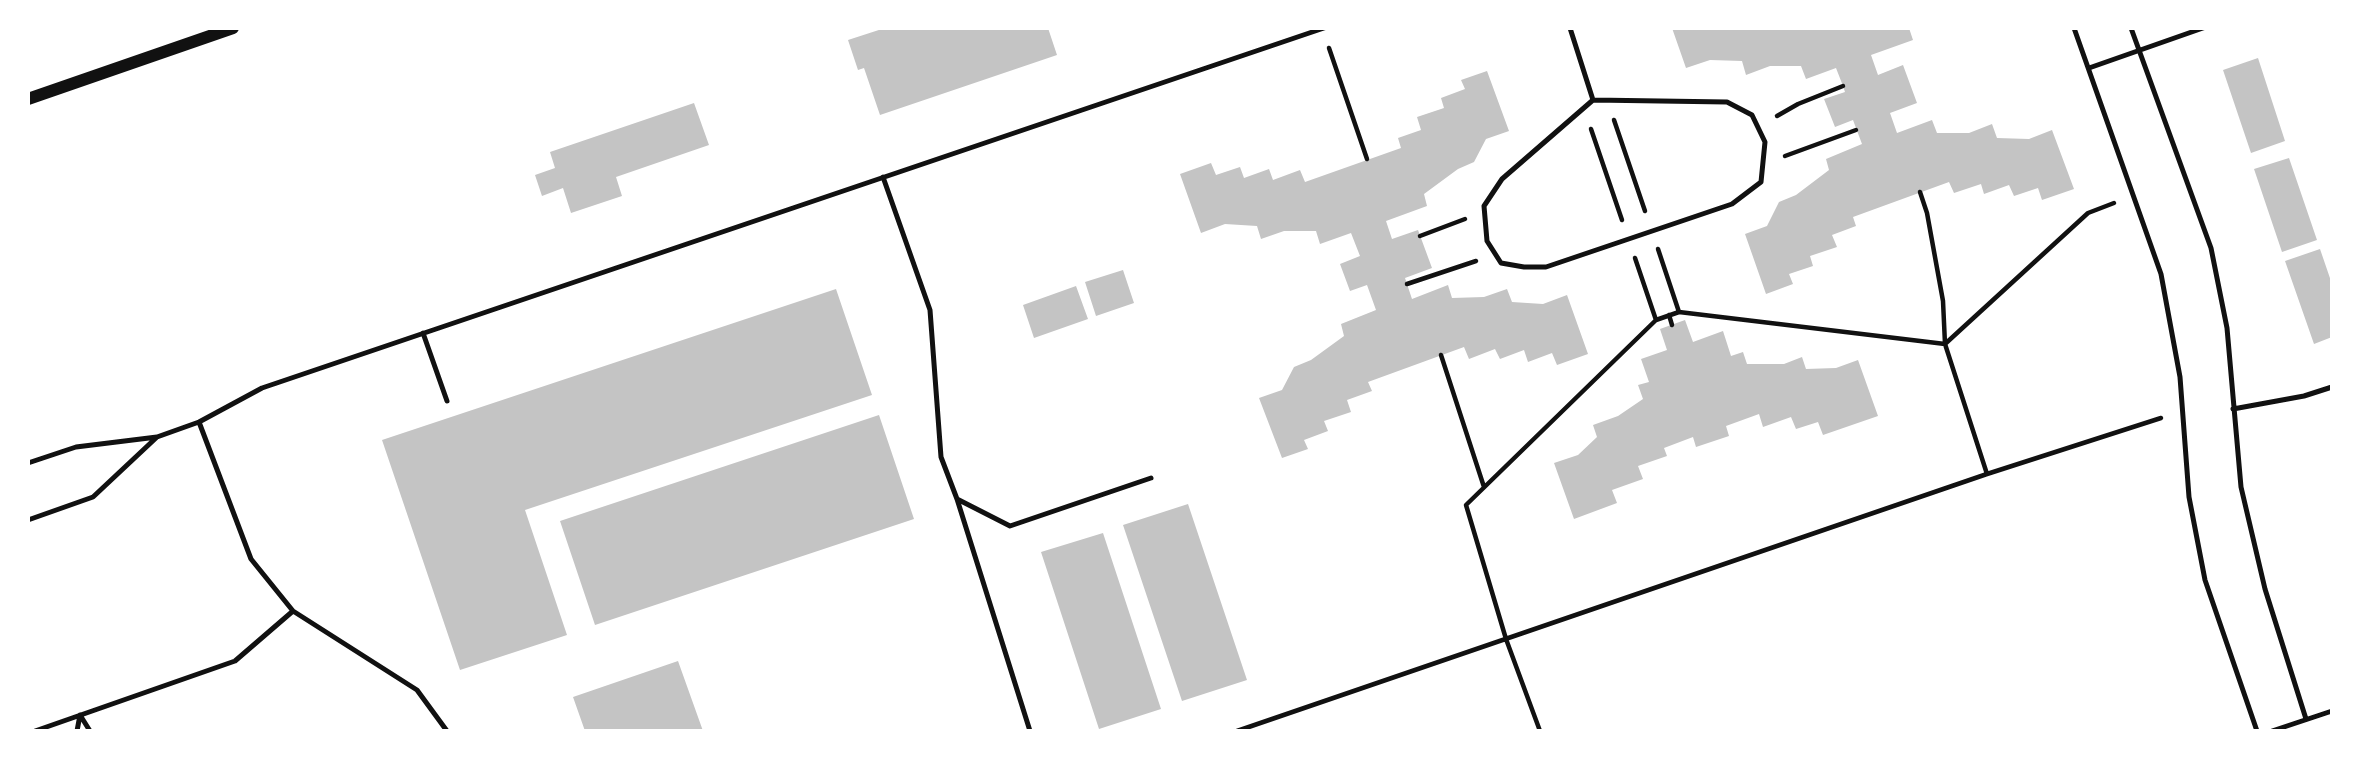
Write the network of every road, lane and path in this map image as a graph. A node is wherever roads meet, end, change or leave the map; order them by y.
1 (233, 28) edge
2 (1323, 28) edge
3 (1570, 28) edge
4 (2074, 28) edge
5 (2131, 28) edge
6 (2203, 28) edge
7 (2139, 50) junction
8 (2089, 68) junction
9 (1843, 86) dead end
10 (28, 99) edge
11 (1593, 100) junction
12 (1607, 100) junction
13 (1584, 108) junction
14 (1758, 127) junction
15 (1856, 130) dead end
16 (1764, 157) junction
17 (1367, 159) dead end
18 (883, 177) junction
19 (1920, 192) dead end
20 (2134, 197) junction
21 (1485, 218) junction
22 (1652, 232) junction
23 (1420, 236) dead end
24 (1628, 239) junction
25 (1493, 250) junction
26 (1407, 284) dead end
27 (1679, 312) junction
28 (1669, 315) junction
29 (1656, 320) junction
30 (1672, 325) dead end
31 (423, 333) junction
32 (1945, 344) junction
33 (1441, 355) dead end
34 (2332, 387) edge
35 (447, 401) dead end
36 (2233, 409) junction
37 (2182, 411) junction
38 (199, 422) junction
39 (157, 437) junction
40 (28, 463) edge
41 (1987, 474) junction
42 (1151, 478) dead end
43 (1484, 487) junction
44 (957, 499) junction
45 (28, 520) edge
46 (293, 611) junction
47 (1506, 639) junction
48 (2332, 711) edge
49 (80, 715) junction
50 (2306, 719) junction
51 (35, 731) edge
52 (78, 731) edge
53 (90, 731) edge
54 (447, 731) edge
55 (1030, 731) edge
56 (1237, 731) edge
57 (1540, 731) edge
58 (2257, 731) edge
59 (2272, 731) edge

1 - 10 street
2 - 17 path
2 - 18 lane
3 - 11 lane
4 - 8 lane
5 - 7 lane
6 - 7 lane
7 - 8 lane
7 - 36 lane
8 - 20 lane
9 - 14 path
11 - 12 lane
11 - 13 lane
12 - 14 lane
12 - 22 path
13 - 21 lane
13 - 24 path
14 - 16 lane
15 - 16 path
16 - 22 lane
18 - 31 lane
18 - 44 lane
19 - 32 path
20 - 32 path
20 - 37 lane
21 - 23 path
21 - 25 lane
22 - 24 lane
22 - 27 path
24 - 25 lane
24 - 29 path
25 - 26 path
27 - 28 path
27 - 32 path
28 - 29 path
28 - 30 path
29 - 43 path
31 - 35 lane
31 - 38 lane
32 - 41 path
33 - 43 path
34 - 36 lane
36 - 50 lane
37 - 41 path
37 - 58 lane
38 - 39 lane
38 - 46 lane
39 - 40 lane
39 - 45 lane
41 - 47 path
42 - 44 lane
43 - 47 path
44 - 55 lane
46 - 49 lane
46 - 54 lane
47 - 56 path
47 - 57 path
48 - 50 lane
49 - 51 lane
49 - 52 lane
49 - 53 lane
50 - 59 lane

